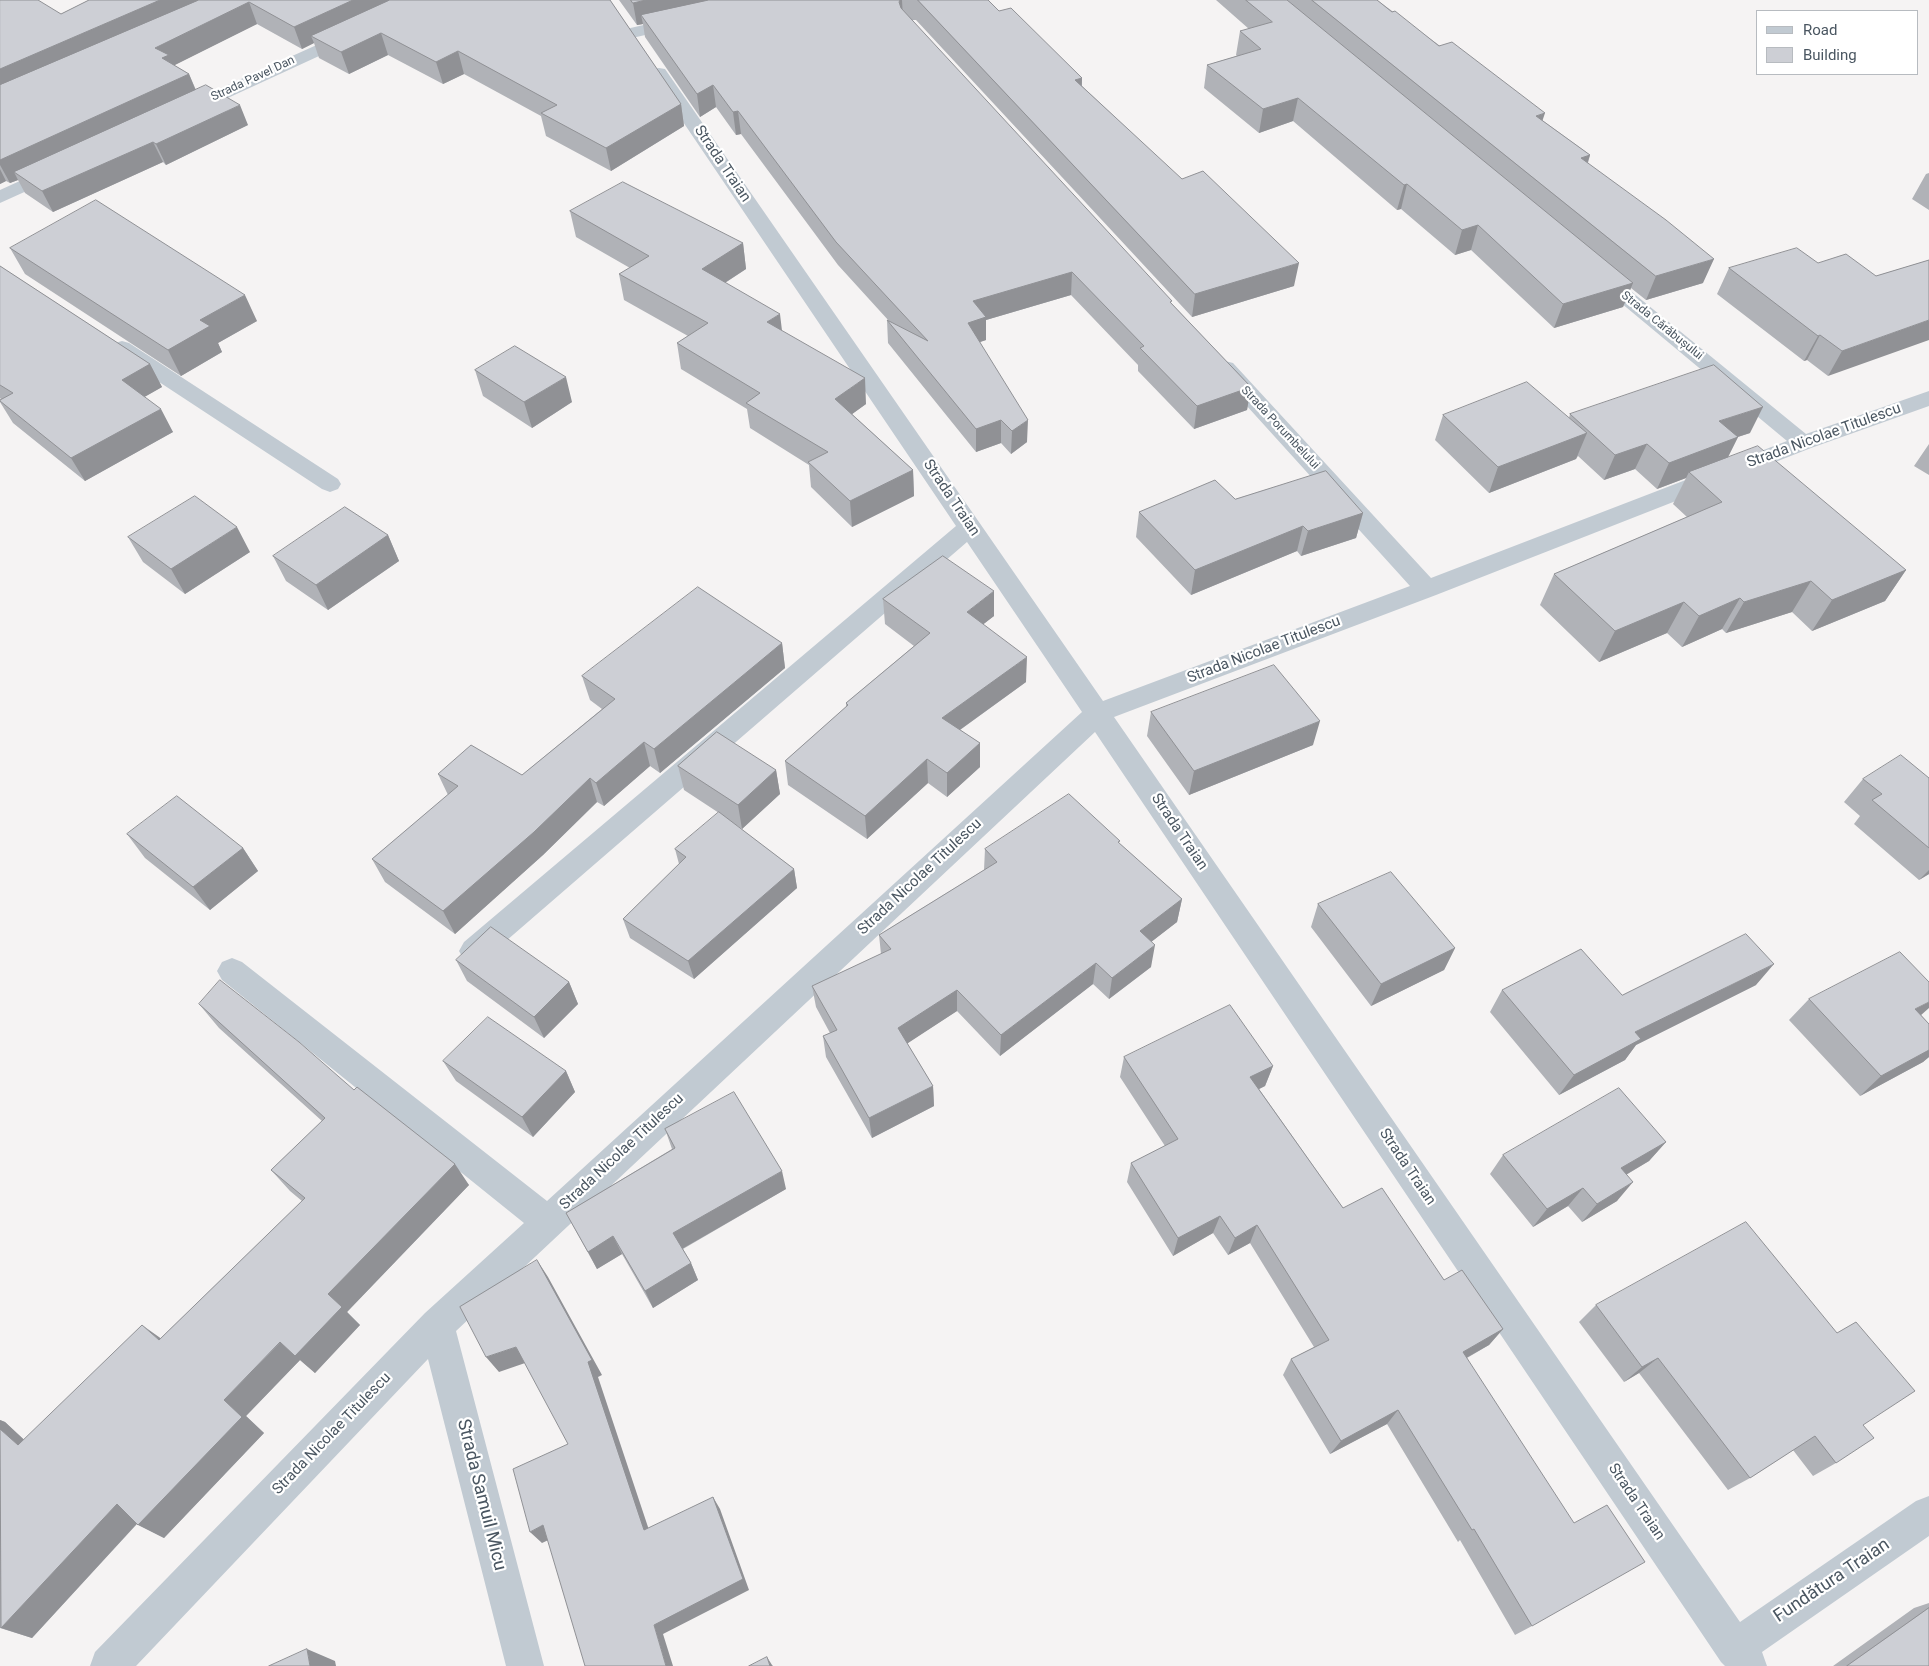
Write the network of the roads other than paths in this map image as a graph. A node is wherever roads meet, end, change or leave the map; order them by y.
1 (692, 19) edge
2 (362, 29) edge
3 (172, 117) edge
4 (72, 163) edge
5 (0, 197) edge
6 (1580, 259) edge
7 (107, 339) edge
8 (1212, 354) edge
9 (1929, 398) edge
10 (1803, 443) junction
11 (330, 484) dead end
12 (970, 527) junction
13 (1427, 589) junction
14 (1098, 713) junction
15 (474, 951) edge
16 (232, 971) dead end
17 (548, 1222) junction
18 (437, 1325) junction
19 (1929, 1514) edge
20 (1741, 1657) edge
21 (109, 1666) edge
22 (525, 1666) edge

1 - 12 street, Strada Traian
2 - 3 street, Strada Pavel Dan
4 - 5 street
6 - 10 street, Strada Cărăbușului
7 - 11 street
8 - 13 street, Strada Porumbelului
9 - 10 street, Strada Nicolae Titulescu
10 - 13 street, Strada Nicolae Titulescu
12 - 14 street, Strada Traian
12 - 15 street
13 - 14 street, Strada Nicolae Titulescu
14 - 17 street, Strada Nicolae Titulescu
14 - 20 street, Strada Traian
16 - 17 street
17 - 18 street, Strada Nicolae Titulescu
18 - 21 street, Strada Nicolae Titulescu
18 - 22 street, Strada Samuil Micu
19 - 20 street, Fundătura Traian

